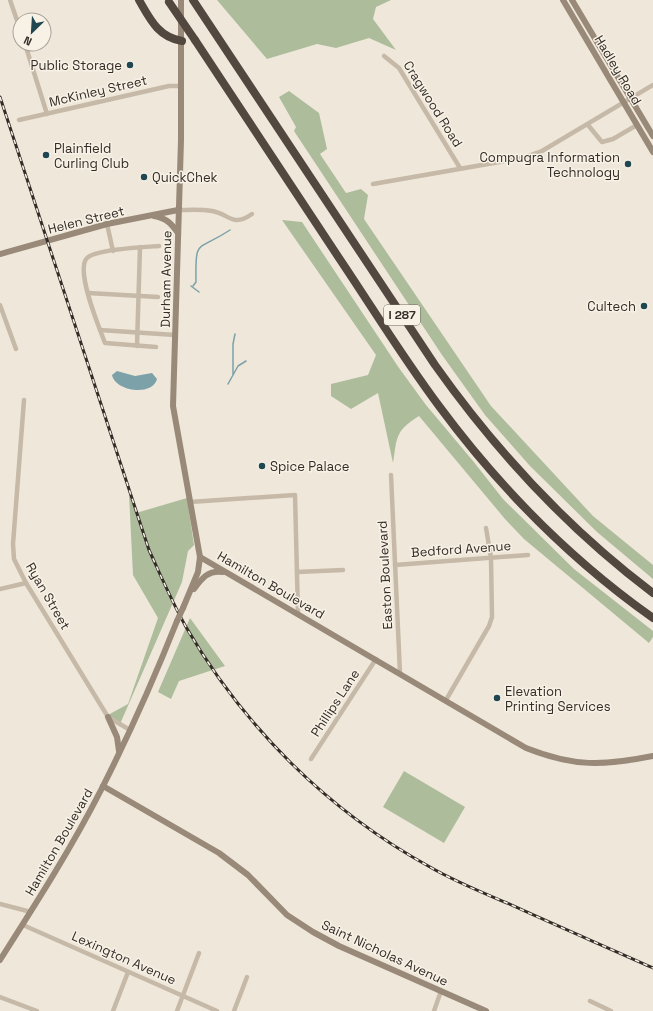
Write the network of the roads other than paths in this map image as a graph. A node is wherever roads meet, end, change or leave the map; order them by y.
1 (10, 0) edge
2 (139, 0) edge
3 (181, 0) edge
4 (194, 0) edge
5 (563, 0) edge
6 (572, 0) edge
7 (169, 1) edge
8 (14, 12) edge
9 (182, 42) junction
10 (28, 52) edge
11 (384, 56) dead end
12 (182, 86) junction
13 (653, 86) edge
14 (631, 100) junction
15 (625, 103) junction
16 (47, 114) junction
17 (19, 120) dead end
18 (588, 125) junction
19 (637, 125) junction
20 (653, 136) edge
21 (653, 152) edge
22 (460, 168) junction
23 (373, 184) dead end
24 (178, 210) junction
25 (252, 214) dead end
26 (150, 215) junction
27 (107, 224) junction
28 (178, 234) junction
29 (159, 246) dead end
30 (140, 247) junction
31 (113, 251) junction
32 (0, 254) edge
33 (88, 293) junction
34 (139, 296) junction
35 (158, 297) dead end
36 (0, 305) edge
37 (100, 330) junction
38 (137, 332) junction
39 (176, 335) junction
40 (137, 346) junction
41 (156, 347) dead end
42 (16, 349) dead end
43 (24, 400) dead end
44 (391, 475) dead end
45 (190, 502) junction
46 (486, 528) dead end
47 (528, 555) dead end
48 (200, 557) junction
49 (491, 558) junction
50 (396, 565) junction
51 (343, 570) dead end
52 (227, 572) junction
53 (297, 572) junction
54 (26, 584) junction
55 (0, 589) edge
56 (653, 593) edge
57 (188, 596) junction
58 (298, 614) junction
59 (653, 618) edge
60 (376, 659) junction
61 (400, 673) junction
62 (446, 700) junction
63 (108, 717) junction
64 (130, 730) junction
65 (120, 752) junction
66 (653, 756) edge
67 (311, 759) dead end
68 (103, 786) junction
69 (0, 904) edge
70 (31, 912) junction
71 (23, 925) junction
72 (199, 953) dead end
73 (0, 960) edge
74 (128, 972) junction
75 (247, 977) dead end
76 (441, 991) junction
77 (182, 996) junction
78 (0, 997) edge
79 (590, 1001) dead end
80 (37, 1011) edge
81 (113, 1011) edge
82 (177, 1011) edge
83 (217, 1011) edge
84 (234, 1011) edge
85 (434, 1011) edge
86 (486, 1011) edge
87 (611, 1011) edge

1 - 8 street
2 - 9 highway
3 - 9 main road, Durham Avenue
4 - 56 highway, I 287
5 - 15 main road, Hadley Road
6 - 14 main road, Hadley Road
7 - 59 highway, I 287, bridge
9 - 12 main road, Durham Avenue
10 - 16 street
11 - 22 street, Cragwood Road
12 - 16 street, McKinley Street
12 - 24 main road, Durham Avenue
13 - 14 street, Cragwood Road
14 - 15 street, Cragwood Road
14 - 20 main road, Hadley Road
15 - 18 street, Cragwood Road
15 - 19 main road, Hadley Road
16 - 17 street, McKinley Street
18 - 19 street
18 - 22 street, Cragwood Road
19 - 21 main road, Hadley Road
22 - 23 street, Cragwood Road
24 - 25 street
24 - 26 main road, Helen Street
24 - 28 main road, Durham Avenue
26 - 27 main road, Helen Street
26 - 28 main road
27 - 31 street
27 - 32 main road, Helen Street
28 - 39 main road, Durham Avenue
29 - 30 street
30 - 31 street
30 - 34 street
31 - 33 street
33 - 34 street
33 - 37 street
34 - 35 street
34 - 38 street
36 - 42 street
37 - 38 street
37 - 40 street
38 - 39 street
38 - 40 street
39 - 45 main road, Durham Avenue
40 - 41 street
43 - 54 street, Ryan Street
44 - 50 street, Easton Boulevard
45 - 48 main road, Durham Avenue
45 - 53 street
46 - 49 street
47 - 49 street, Bedford Avenue
48 - 52 main road, Hamilton Boulevard
48 - 57 main road, Hamilton Boulevard
49 - 50 street, Bedford Avenue
49 - 62 street
50 - 61 street, Easton Boulevard
51 - 53 street
52 - 57 main road
52 - 58 main road, Hamilton Boulevard
53 - 58 street
54 - 55 street
54 - 63 street, Ryan Street
57 - 64 main road, Hamilton Boulevard, bridge
58 - 60 main road, Hamilton Boulevard
60 - 61 main road, Hamilton Boulevard
60 - 67 street, Phillips Lane
61 - 62 main road, Hamilton Boulevard
62 - 66 main road, Hamilton Boulevard
63 - 64 street, Ryan Street
63 - 65 main road
64 - 65 main road, Hamilton Boulevard
65 - 68 main road, Hamilton Boulevard
68 - 70 main road, Hamilton Boulevard
68 - 76 main road, Saint Nicholas Avenue
69 - 70 street
70 - 71 main road, Hamilton Boulevard
71 - 73 main road, Hamilton Boulevard
71 - 74 street, Lexington Avenue
72 - 77 street
74 - 77 street, Lexington Avenue
74 - 81 street
75 - 84 street
76 - 85 street
76 - 86 main road, Saint Nicholas Avenue
77 - 82 street
77 - 83 street, Lexington Avenue
78 - 80 street
79 - 87 street

